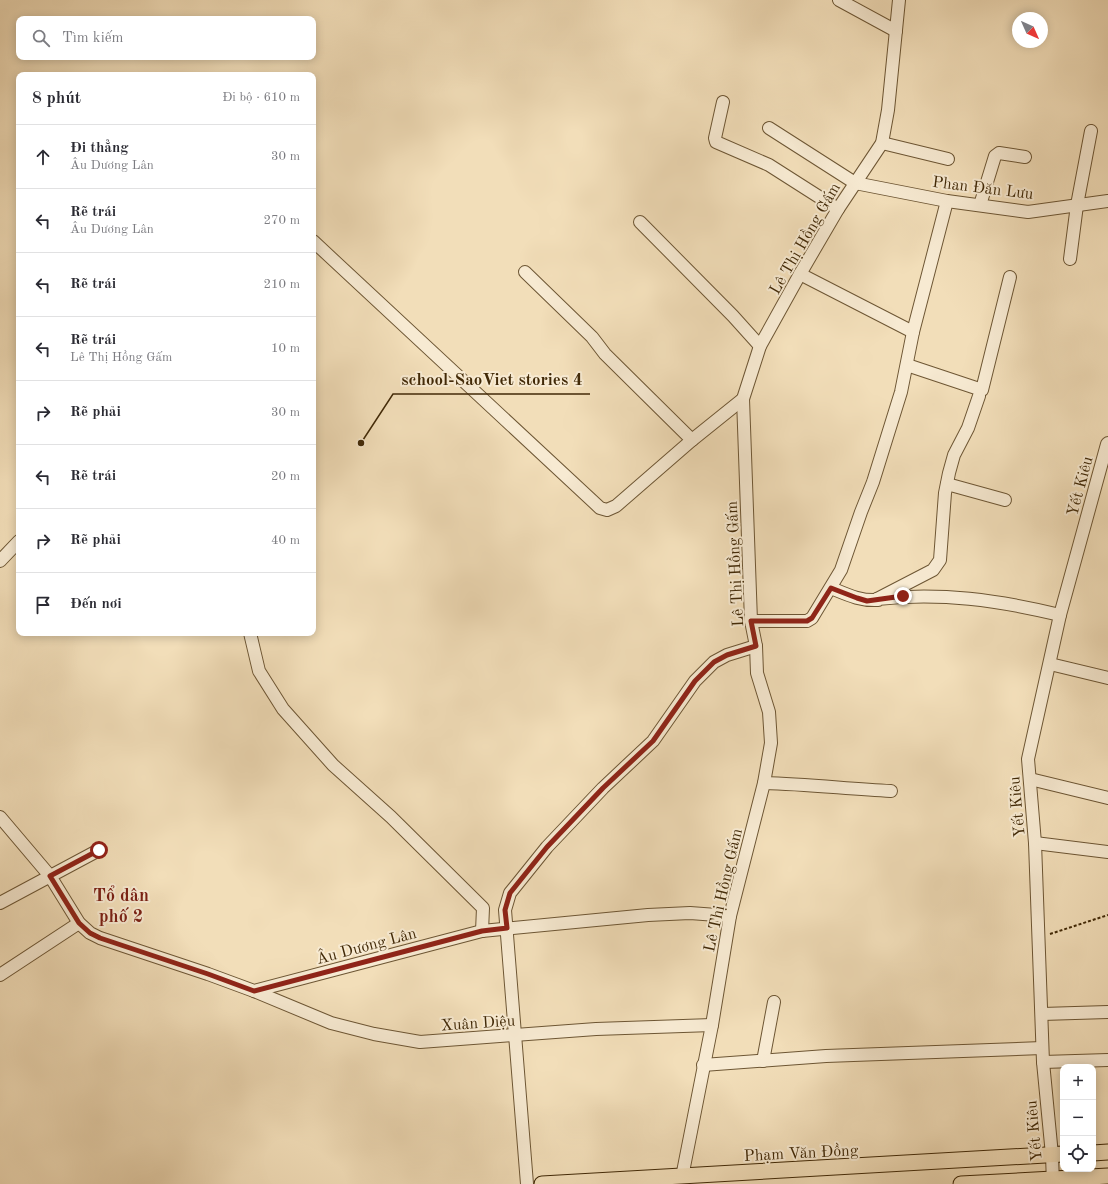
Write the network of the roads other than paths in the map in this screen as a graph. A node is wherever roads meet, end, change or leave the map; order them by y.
1 (839, 0) edge
2 (899, 0) edge
3 (896, 32) junction
4 (723, 102) dead end
5 (769, 128) dead end
6 (1091, 131) dead end
7 (882, 143) junction
8 (1025, 156) dead end
9 (948, 159) dead end
10 (855, 183) junction
11 (947, 200) junction
12 (1108, 201) edge
13 (980, 205) junction
14 (1077, 205) junction
15 (838, 209) junction
16 (640, 222) dead end
17 (316, 244) edge
18 (1070, 259) dead end
19 (524, 272) dead end
20 (800, 274) junction
21 (1010, 277) dead end
22 (913, 332) junction
23 (760, 346) junction
24 (907, 365) junction
25 (979, 396) dead end
26 (742, 399) junction
27 (692, 440) junction
28 (1108, 443) edge
29 (947, 484) junction
30 (1005, 500) dead end
31 (16, 544) edge
32 (0, 561) edge
33 (831, 588) junction
34 (877, 599) junction
35 (1060, 615) junction
36 (751, 621) junction
37 (251, 636) edge
38 (756, 646) junction
39 (1050, 664) junction
40 (1108, 678) edge
41 (1030, 779) junction
42 (764, 783) junction
43 (891, 791) dead end
44 (1108, 798) edge
45 (0, 817) edge
46 (1035, 843) junction
47 (99, 850) dead end
48 (1108, 852) edge
49 (50, 876) junction
50 (0, 903) edge
51 (730, 916) junction
52 (79, 923) junction
53 (507, 928) junction
54 (482, 931) junction
55 (0, 975) edge
56 (254, 991) junction
57 (774, 1002) dead end
58 (1108, 1012) edge
59 (1042, 1014) junction
60 (712, 1025) junction
61 (515, 1035) junction
62 (1042, 1048) junction
63 (1108, 1060) edge
64 (763, 1061) junction
65 (1043, 1062) junction
66 (703, 1066) junction
67 (1096, 1152) edge
68 (1108, 1152) edge
69 (1058, 1154) edge
70 (1108, 1176) edge
71 (682, 1177) junction
72 (1053, 1181) edge
73 (527, 1184) edge
74 (542, 1184) edge
75 (961, 1184) edge

1 - 3 street
2 - 3 street, Lê Thị Hồng Gấm
3 - 7 street, Lê Thị Hồng Gấm
4 - 15 street
5 - 10 street
6 - 14 street
7 - 9 street
7 - 10 street, Lê Thị Hồng Gấm
8 - 13 street
10 - 11 street, Phan Đăn Lưu
10 - 15 street, Lê Thị Hồng Gấm
11 - 13 street, Phan Đăn Lưu
11 - 22 street
12 - 14 street, Phan Đăn Lưu
13 - 14 street, Phan Đăn Lưu
14 - 18 street
15 - 20 street, Lê Thị Hồng Gấm
16 - 23 street
17 - 27 street
19 - 27 street
20 - 22 street
20 - 23 street, Lê Thị Hồng Gấm
21 - 24 street
22 - 24 street
23 - 26 street, Lê Thị Hồng Gấm
24 - 33 street
25 - 29 street
26 - 27 street
26 - 36 street, Lê Thị Hồng Gấm
28 - 35 street, Yết Kiêu
29 - 30 street
29 - 34 street
31 - 32 street
33 - 34 street
33 - 36 street
34 - 35 street
35 - 39 street, Yết Kiêu
36 - 38 street, Lê Thị Hồng Gấm
37 - 54 street
38 - 42 street, Lê Thị Hồng Gấm
38 - 53 street
39 - 40 street
39 - 41 street, Yết Kiêu
41 - 44 street
41 - 46 street, Yết Kiêu
42 - 43 street
42 - 51 street, Lê Thị Hồng Gấm
45 - 49 street
46 - 48 street
46 - 59 street, Yết Kiêu
47 - 49 street
49 - 50 street
49 - 52 street
51 - 53 street, Âu Dương Lân
51 - 60 street, Lê Thị Hồng Gấm
52 - 55 street
52 - 56 street
53 - 54 street, Âu Dương Lân
53 - 61 street
54 - 56 street, Âu Dương Lân
56 - 61 street, Xuân Diệu
57 - 64 street
58 - 59 street
59 - 62 street, Yết Kiêu
60 - 61 street, Xuân Diệu
60 - 66 street, Lê Thị Hồng Gấm
61 - 73 street
62 - 64 street
62 - 65 street, Yết Kiêu
63 - 65 street
64 - 66 street
65 - 69 street, Yết Kiêu
66 - 71 street, Lê Thị Hồng Gấm
67 - 68 main road
69 - 71 main road, Phạm Văn Đồng
69 - 72 street, Yết Kiêu
70 - 72 main road
71 - 74 main road, Phạm Văn Đồng
72 - 75 main road

